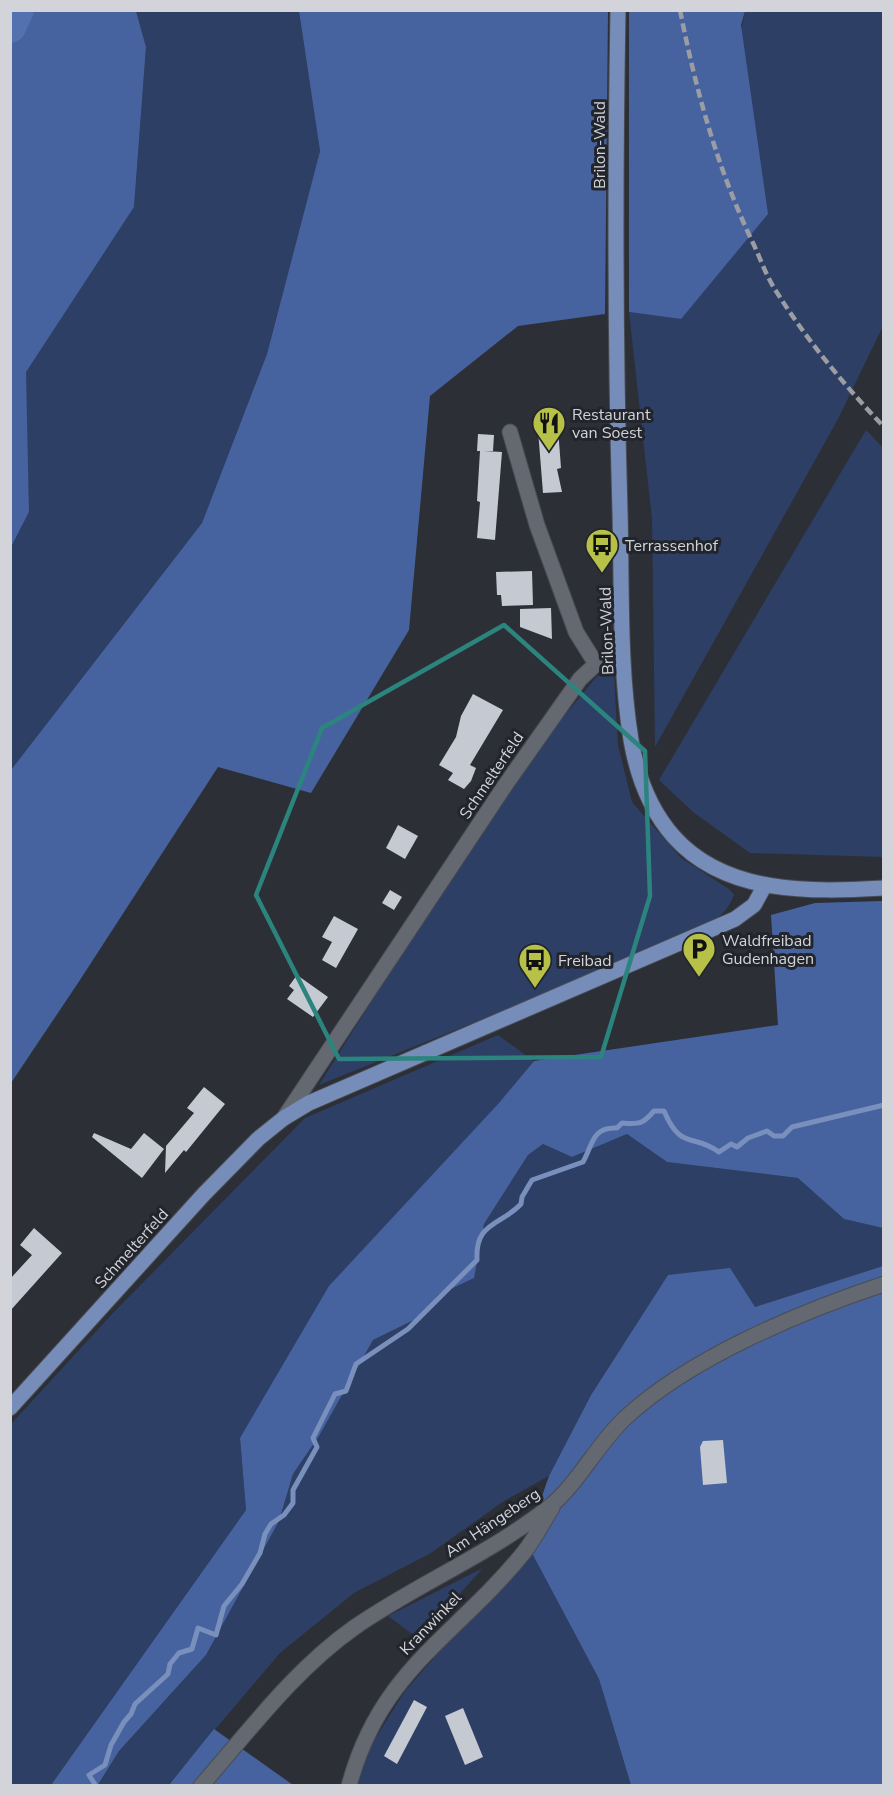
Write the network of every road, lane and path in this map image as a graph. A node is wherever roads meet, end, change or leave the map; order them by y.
1 (618, 10) edge
2 (510, 432) dead end
3 (765, 885) junction
4 (884, 888) edge
5 (284, 1118) junction
6 (884, 1284) edge
7 (10, 1408) edge
8 (557, 1499) junction
9 (201, 1785) edge
10 (349, 1785) edge

1 - 3 main road, Brilon-Wald
2 - 5 street, Schmelterfeld
3 - 4 main road, Brilon-Wald
3 - 5 main road, Schmelterfeld
5 - 7 main road, Schmelterfeld
6 - 8 street, Am Hängeberg
8 - 9 street, Am Hängeberg
8 - 10 street, Kranwinkel

